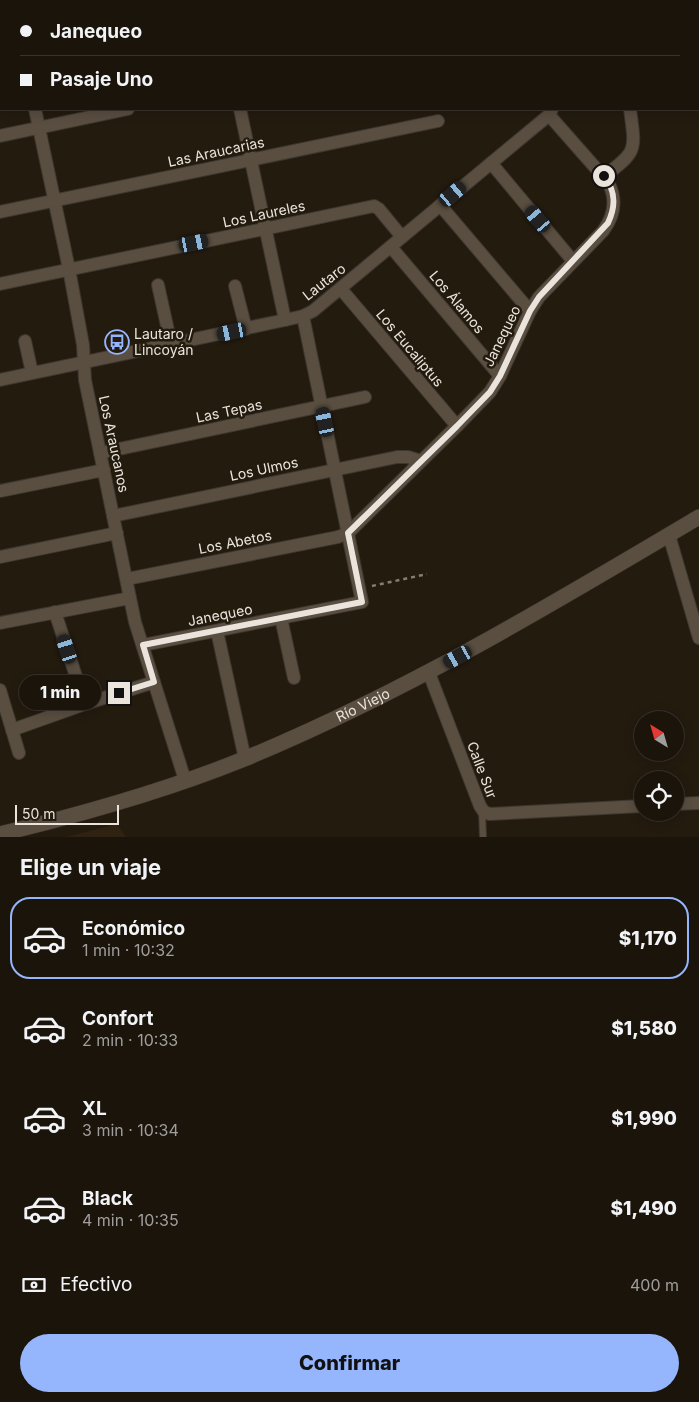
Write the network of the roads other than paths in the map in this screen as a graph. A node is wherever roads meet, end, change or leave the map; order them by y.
1 (35, 110) edge
2 (118, 110) edge
3 (240, 110) edge
4 (630, 110) edge
5 (97, 112) edge
6 (551, 112) edge
7 (438, 121) dead end
8 (39, 128) junction
9 (0, 136) edge
10 (251, 160) junction
11 (491, 163) junction
12 (604, 176) junction
13 (54, 201) junction
14 (440, 205) junction
15 (0, 212) edge
16 (266, 228) junction
17 (402, 237) junction
18 (391, 247) junction
19 (573, 261) junction
20 (69, 269) junction
21 (0, 284) edge
22 (158, 285) dead end
23 (235, 286) dead end
24 (341, 289) junction
25 (530, 311) junction
26 (303, 316) junction
27 (285, 320) junction
28 (246, 329) junction
29 (26, 340) dead end
30 (171, 344) junction
31 (84, 362) junction
32 (32, 373) junction
33 (500, 376) junction
34 (0, 380) edge
35 (364, 398) dead end
36 (322, 406) junction
37 (457, 426) junction
38 (100, 453) junction
39 (421, 461) junction
40 (104, 470) junction
41 (335, 470) junction
42 (0, 491) edge
43 (113, 516) junction
44 (699, 517) edge
45 (117, 533) junction
46 (348, 533) junction
47 (669, 535) junction
48 (0, 557) edge
49 (127, 579) junction
50 (130, 598) junction
51 (55, 612) junction
52 (281, 618) junction
53 (0, 624) edge
54 (217, 631) junction
55 (699, 638) edge
56 (143, 645) junction
57 (429, 672) junction
58 (294, 678) dead end
59 (154, 682) junction
60 (0, 690) edge
61 (85, 704) junction
62 (12, 730) junction
63 (19, 753) dead end
64 (244, 759) junction
65 (185, 780) junction
66 (699, 803) edge
67 (684, 804) edge
68 (634, 806) edge
69 (482, 810) junction
70 (0, 834) edge
71 (483, 837) edge

1 - 8 street, Los Araucanos
2 - 5 street
3 - 10 street
4 - 12 street
5 - 8 street
6 - 11 street, Lautaro
6 - 12 street, Janequeo
7 - 10 street, Las Araucarias
8 - 9 street
8 - 13 street, Los Araucanos
10 - 13 street, Las Araucarias
10 - 16 street
11 - 14 street, Lautaro
11 - 19 street
12 - 19 street, Janequeo
13 - 15 street, Las Araucarias
13 - 20 street, Los Araucanos
14 - 17 street, Lautaro
14 - 25 street
16 - 17 street, Los Laureles
16 - 20 street, Los Laureles
16 - 27 street
17 - 18 street, Lautaro
18 - 24 street, Lautaro
18 - 33 street, Los Álamos
19 - 25 street, Janequeo
20 - 21 street, Los Laureles
20 - 31 street, Los Araucanos
22 - 30 street
23 - 28 street
24 - 26 street, Lautaro
24 - 37 street, Los Eucaliptus
25 - 33 street, Janequeo
26 - 27 street, Lautaro
26 - 36 street
27 - 28 street, Lautaro
28 - 30 street, Lautaro
29 - 32 street
30 - 31 street, Lautaro
31 - 32 street, Lautaro
31 - 38 street, Los Araucanos
32 - 34 street, Lautaro
33 - 37 street, Janequeo
35 - 36 street, Las Tepas
36 - 38 street, Las Tepas
36 - 41 street
37 - 39 street, Janequeo
38 - 40 street, Los Araucanos
39 - 41 street, Los Ulmos
39 - 46 street, Janequeo
40 - 42 street
40 - 43 street, Los Araucanos
41 - 43 street, Los Ulmos
41 - 46 street
43 - 45 street, Los Araucanos
44 - 47 main road, Río Viejo
45 - 48 street
45 - 49 street, Los Araucanos
46 - 49 street, Los Abetos
46 - 52 street, Janequeo
47 - 55 street
47 - 57 main road, Río Viejo
49 - 50 street, Los Araucanos
50 - 51 street
50 - 56 street, Los Araucanos
51 - 53 street
51 - 61 street
52 - 54 street, Janequeo
52 - 58 street
54 - 56 street, Janequeo
54 - 64 street
56 - 59 street, Los Araucanos
57 - 64 main road, Río Viejo
57 - 69 street, Calle Sur
59 - 61 street
59 - 65 street, Los Araucanos
60 - 62 street
61 - 62 street
62 - 63 street
64 - 65 main road, Río Viejo
65 - 70 main road, Río Viejo
66 - 67 street
68 - 69 street, Calle Sur
69 - 71 lane

